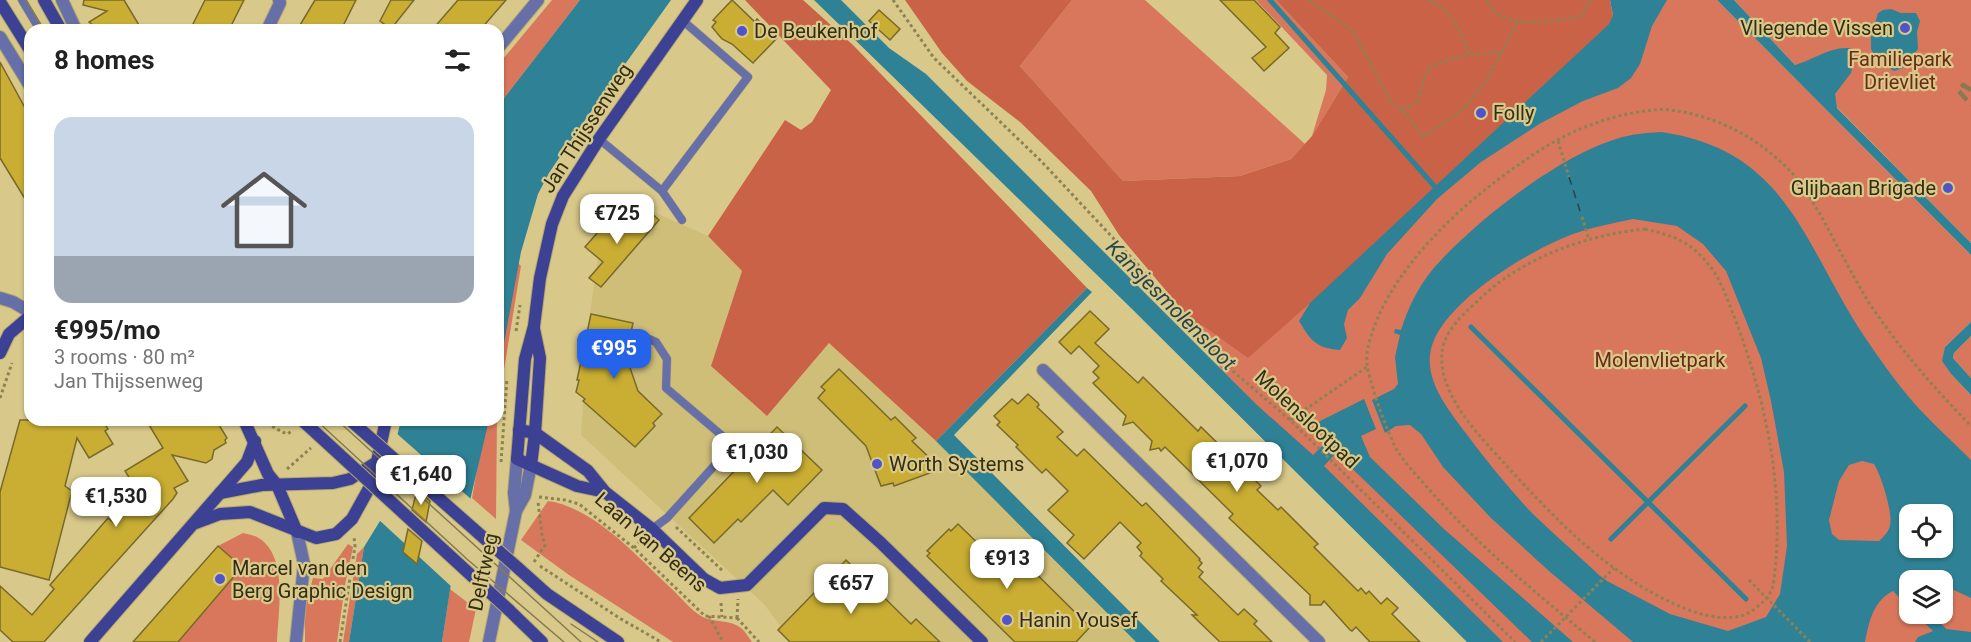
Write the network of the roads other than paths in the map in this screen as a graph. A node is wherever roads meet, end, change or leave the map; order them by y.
1 (22, 0) edge
2 (44, 0) edge
3 (62, 0) edge
4 (279, 0) edge
5 (538, 0) edge
6 (697, 0) edge
7 (0, 2) edge
8 (682, 20) junction
9 (36, 24) edge
10 (58, 24) edge
11 (73, 24) edge
12 (270, 24) edge
13 (0, 37) edge
14 (24, 41) edge
15 (504, 41) edge
16 (24, 76) edge
17 (599, 139) junction
18 (662, 191) junction
19 (682, 220) dead end
20 (0, 298) edge
21 (24, 310) edge
22 (24, 320) edge
23 (534, 326) junction
24 (637, 334) dead end
25 (0, 353) edge
26 (1043, 370) dead end
27 (247, 426) edge
28 (310, 426) edge
29 (357, 426) edge
30 (386, 426) edge
31 (519, 430) junction
32 (535, 433) junction
33 (255, 441) junction
34 (517, 459) junction
35 (377, 462) junction
36 (531, 465) junction
37 (277, 485) junction
38 (605, 492) junction
39 (220, 493) junction
40 (516, 511) junction
41 (196, 523) junction
42 (652, 529) junction
43 (297, 532) junction
44 (90, 642) edge
45 (296, 642) edge
46 (489, 642) edge
47 (542, 642) edge
48 (618, 642) edge
49 (982, 642) edge
50 (1319, 642) edge

1 - 9 lane
2 - 10 street
3 - 11 street
4 - 12 street
5 - 15 street
6 - 8 street, Jan Thijssenweg
7 - 14 street
8 - 17 street, Jan Thijssenweg
8 - 18 lane
13 - 16 street
17 - 18 lane
17 - 23 street, Jan Thijssenweg
18 - 19 lane
20 - 21 street
22 - 25 street
23 - 31 street, Jan Thijssenweg
23 - 32 street, Jan Thijssenweg
24 - 42 lane
26 - 50 street
27 - 33 street
28 - 47 street, bridge
29 - 48 street, bridge
30 - 35 street
31 - 32 street, Laan van Beens
31 - 34 street, Jan Thijssenweg
32 - 36 street, Jan Thijssenweg
32 - 38 street, Laan van Beens
33 - 37 street
33 - 39 street
34 - 36 street, Laan van Beens
34 - 40 street, Delftweg
35 - 37 street
35 - 43 street
36 - 38 street, Laan van Beens
36 - 40 street, Delftweg
37 - 39 street
37 - 43 street
38 - 42 street, Laan van Beens
39 - 41 street
40 - 46 street, Delftweg
41 - 43 street
41 - 44 street
42 - 49 street, Laan van Beens
43 - 45 street

